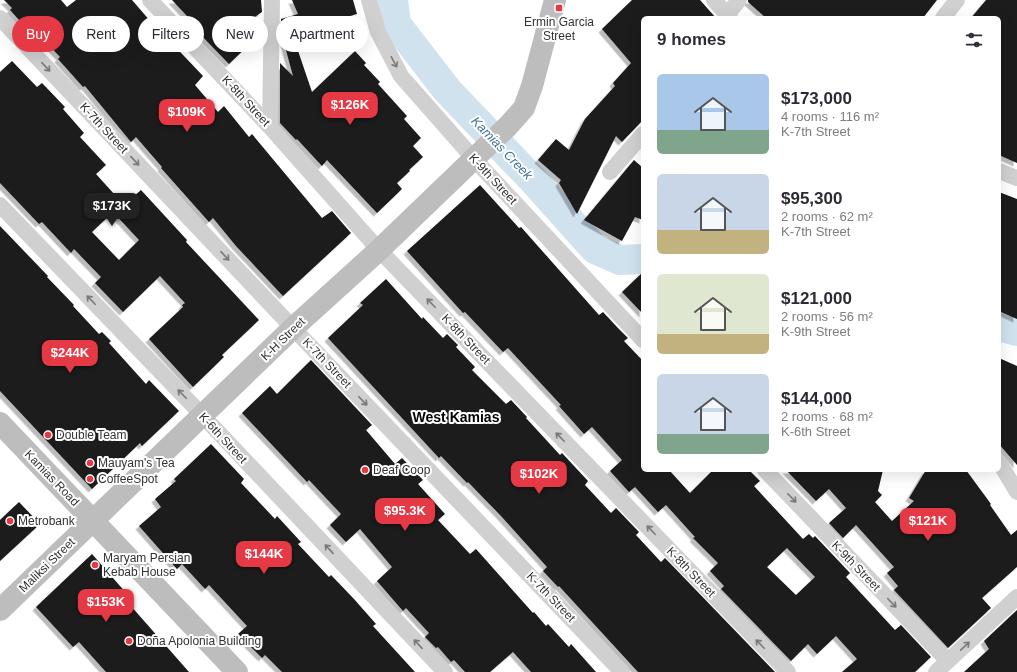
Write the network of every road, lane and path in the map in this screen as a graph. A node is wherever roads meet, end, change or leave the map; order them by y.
1 (150, 0) edge
2 (272, 0) edge
3 (369, 0) edge
4 (555, 0) edge
5 (714, 0) edge
6 (739, 0) edge
7 (957, 0) edge
8 (727, 16) edge
9 (729, 16) edge
10 (945, 16) edge
11 (0, 18) edge
12 (270, 127) junction
13 (641, 136) edge
14 (479, 155) junction
15 (610, 172) dead end
16 (1001, 172) edge
17 (1017, 177) edge
18 (0, 205) edge
19 (379, 250) junction
20 (293, 328) junction
21 (641, 338) edge
22 (203, 416) junction
23 (0, 423) edge
24 (1001, 465) edge
25 (767, 472) edge
26 (1017, 492) edge
27 (94, 520) junction
28 (1017, 597) edge
29 (0, 610) edge
30 (942, 667) edge
31 (237, 672) edge
32 (445, 672) edge
33 (622, 672) edge
34 (788, 672) edge

1 - 12 street, K-8th Street
2 - 12 street
3 -> 14 street, K-9th Street
4 - 14 street, K-H Street
5 - 8 street
6 - 9 street
7 - 10 street
11 -> 20 street, K-7th Street
12 - 19 street, K-8th Street
13 - 15 street
14 - 19 street, K-H Street
14 - 21 street, K-9th Street
16 - 17 street
22 -> 18 street, K-6th Street
19 - 20 street, K-H Street
34 -> 19 street, K-8th Street
20 - 22 street, K-H Street
20 -> 33 street, K-7th Street
22 - 27 street, K-H Street
32 -> 22 street, K-6th Street
23 - 27 street, Kamias Road
24 - 26 street
25 -> 30 street, K-9th Street
27 - 29 street, Maliksi Street
27 - 31 street, Kamias Road
30 -> 28 street

